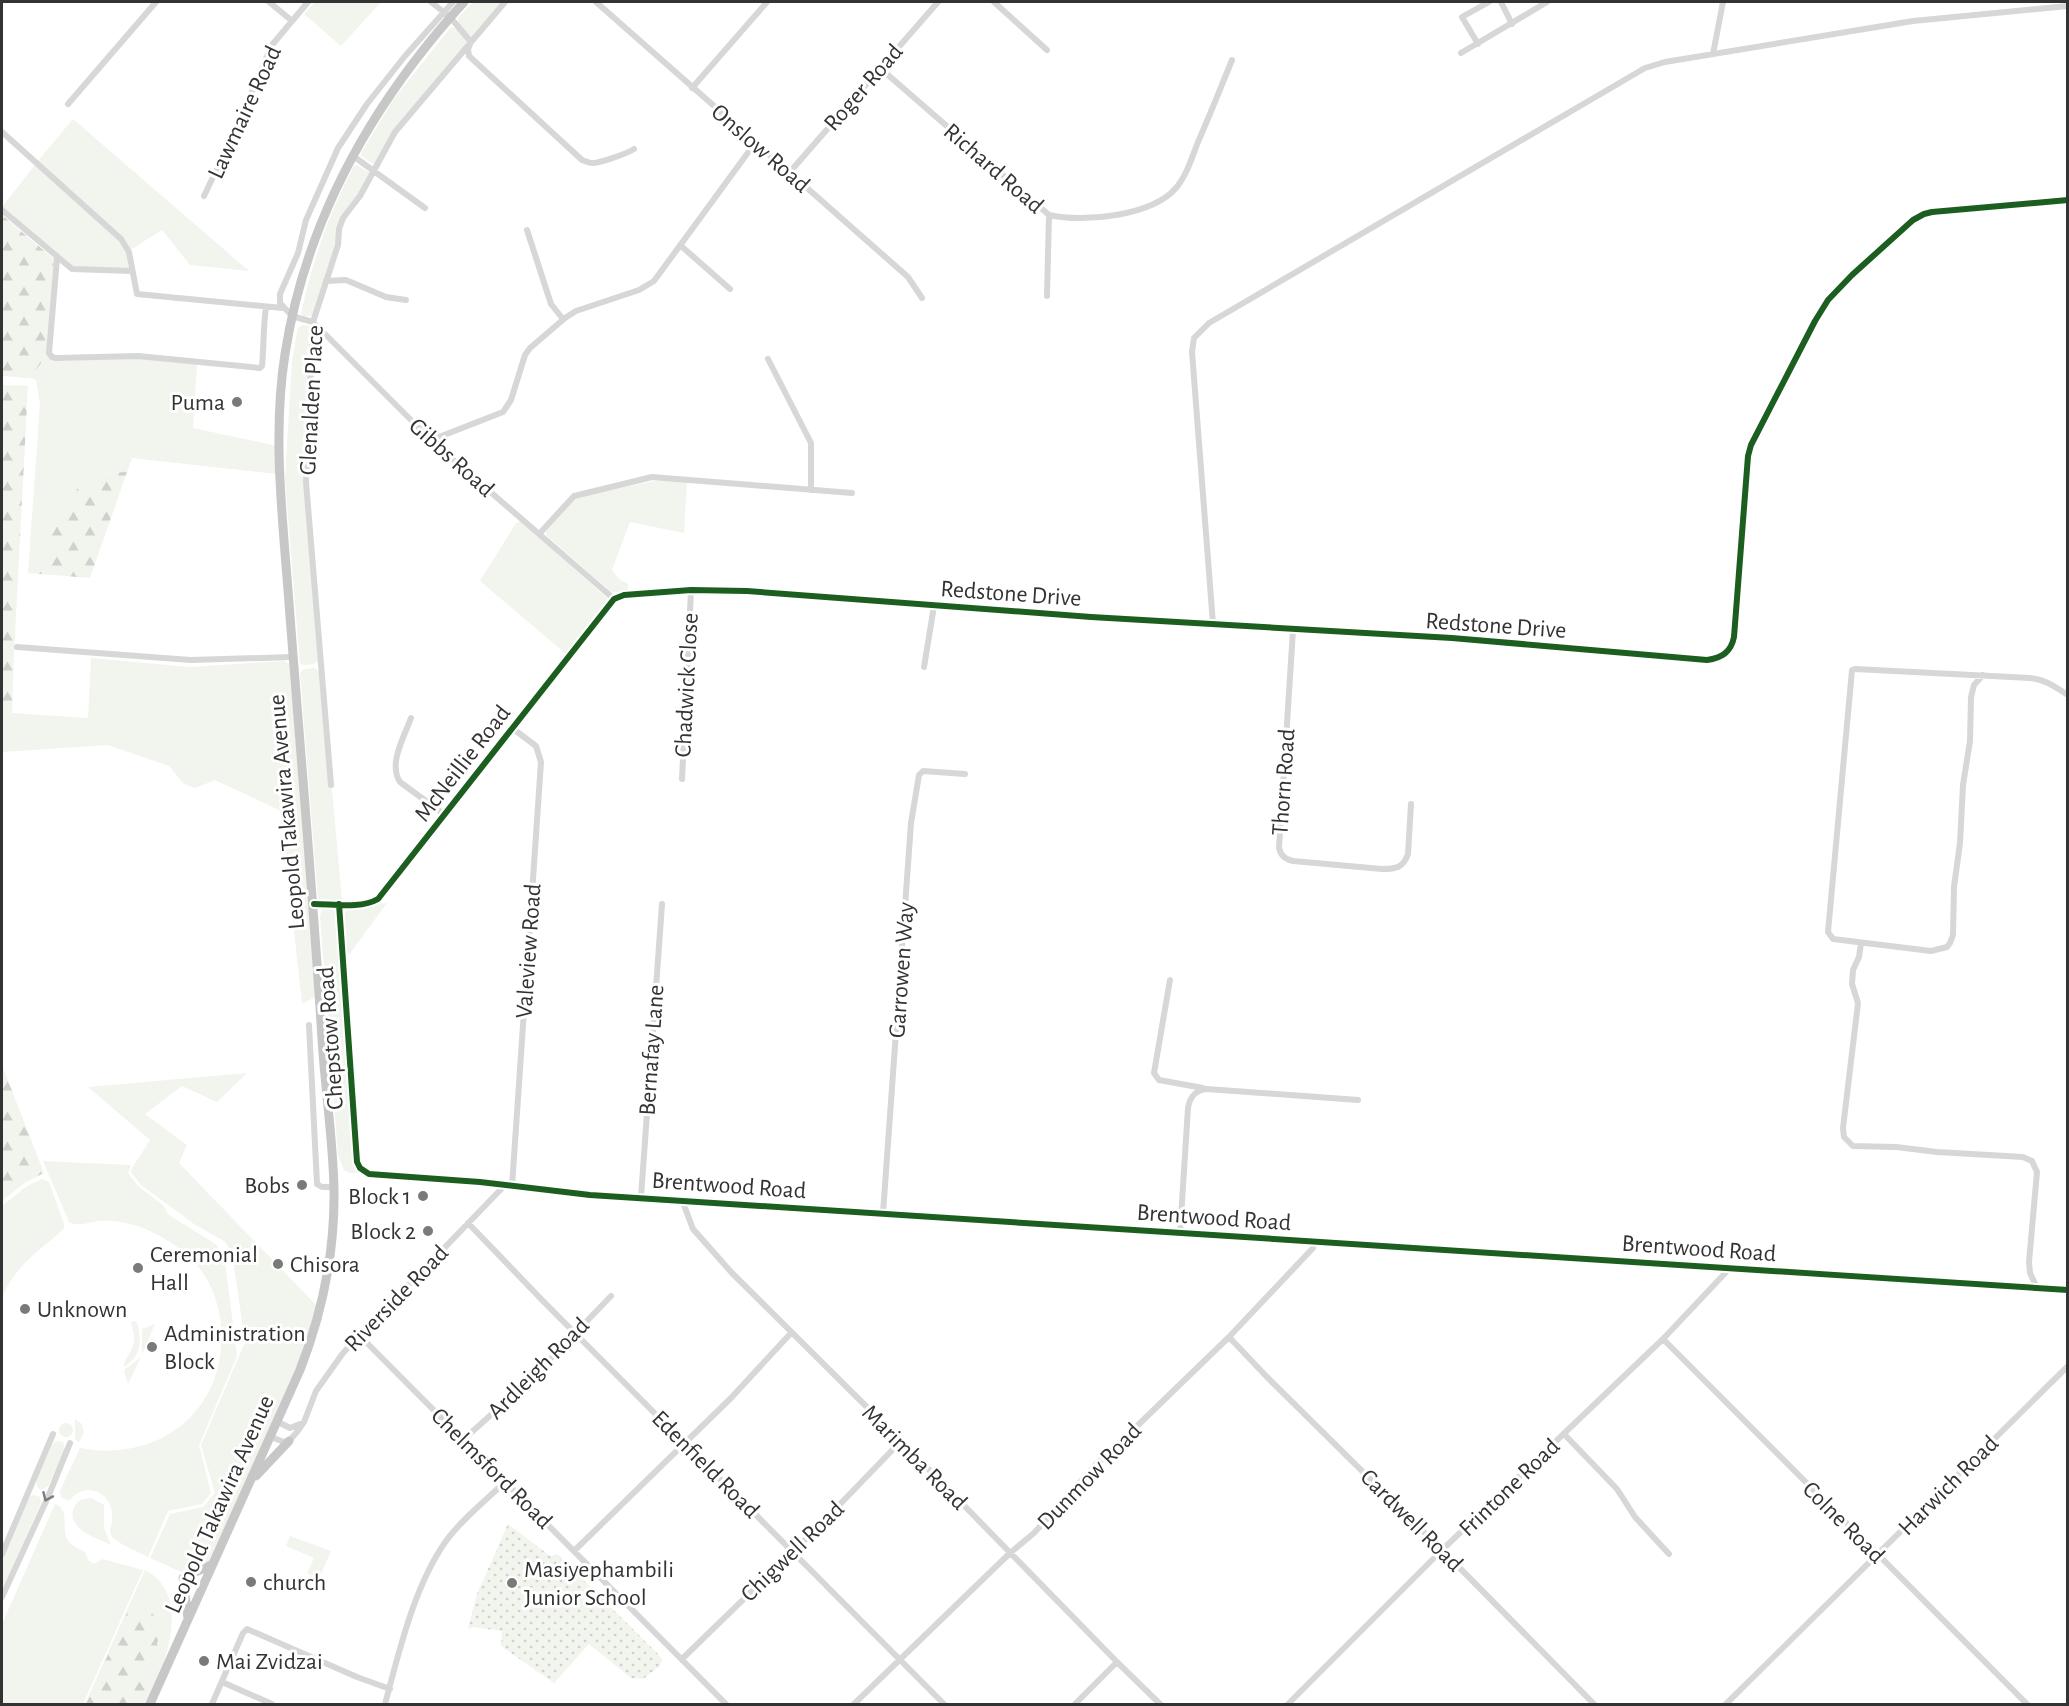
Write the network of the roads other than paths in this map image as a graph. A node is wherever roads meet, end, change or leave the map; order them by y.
1 (156, 2) edge
2 (269, 2) edge
3 (308, 2) edge
4 (431, 2) edge
5 (453, 2) edge
6 (464, 2) edge
7 (505, 2) edge
8 (596, 2) edge
9 (767, 2) edge
10 (938, 2) edge
11 (994, 2) edge
12 (1489, 2) edge
13 (1500, 2) edge
14 (1547, 2) edge
15 (1723, 2) edge
16 (2067, 6) edge
17 (446, 14) junction
18 (291, 20) junction
19 (1512, 24) junction
20 (471, 42) junction
21 (1478, 44) junction
22 (1047, 50) dead end
23 (1461, 53) dead end
24 (1713, 54) junction
25 (1232, 60) dead end
26 (880, 68) junction
27 (692, 88) junction
28 (68, 104) dead end
29 (2, 132) edge
30 (756, 143) junction
31 (634, 149) dead end
32 (353, 156) junction
33 (373, 170) junction
34 (789, 173) junction
35 (204, 196) dead end
36 (2067, 200) edge
37 (425, 208) dead end
38 (2, 210) edge
39 (1049, 214) junction
40 (527, 230) dead end
41 (680, 245) junction
42 (57, 258) junction
43 (132, 271) junction
44 (326, 281) junction
45 (730, 289) dead end
46 (1047, 296) dead end
47 (922, 298) dead end
48 (406, 300) dead end
49 (266, 307) junction
50 (284, 308) junction
51 (292, 316) junction
52 (563, 319) junction
53 (313, 322) junction
54 (768, 359) dead end
55 (435, 443) junction
56 (811, 490) junction
57 (852, 493) dead end
58 (540, 533) junction
59 (691, 590) junction
60 (614, 599) junction
61 (934, 606) junction
62 (1214, 624) junction
63 (1293, 630) junction
64 (17, 647) dead end
65 (292, 657) junction
66 (924, 667) dead end
67 (1983, 675) junction
68 (2067, 695) edge
69 (411, 718) dead end
70 (512, 728) junction
71 (965, 774) dead end
72 (682, 779) dead end
73 (331, 785) dead end
74 (1411, 804) dead end
75 (445, 815) junction
76 (314, 904) junction
77 (339, 904) junction
78 (662, 904) dead end
79 (1861, 943) junction
80 (1170, 980) dead end
81 (309, 1025) dead end
82 (1207, 1089) junction
83 (1358, 1100) dead end
84 (360, 1168) joint
85 (508, 1185) junction
86 (334, 1187) junction
87 (641, 1197) junction
88 (682, 1200) junction
89 (884, 1214) junction
90 (468, 1222) junction
91 (1180, 1233) junction
92 (1315, 1241) junction
93 (1730, 1268) junction
94 (2030, 1273) junction
95 (2025, 1287) junction
96 (2037, 1288) junction
97 (2067, 1290) edge
98 (611, 1296) dead end
99 (574, 1332) junction
100 (791, 1333) junction
101 (359, 1335) junction
102 (1229, 1337) junction
103 (1663, 1339) junction
104 (2067, 1366) edge
105 (278, 1422) junction
106 (303, 1422) junction
107 (53, 1434) dead end
108 (1564, 1434) junction
109 (272, 1437) junction
110 (464, 1439) junction
111 (288, 1441) junction
112 (901, 1441) junction
113 (69, 1443) dead end
114 (684, 1443) junction
115 (252, 1480) junction
116 (505, 1482) junction
117 (1442, 1550) junction
118 (574, 1551) junction
119 (792, 1551) junction
120 (1010, 1553) junction
121 (2, 1554) edge
122 (1668, 1554) dead end
123 (1877, 1555) junction
124 (213, 1564) junction
125 (2, 1597) edge
126 (189, 1620) junction
127 (682, 1659) junction
128 (900, 1659) junction
129 (1117, 1662) junction
130 (222, 1682) junction
131 (390, 1689) junction
132 (150, 1704) edge
133 (212, 1704) edge
134 (272, 1704) edge
135 (386, 1704) edge
136 (726, 1704) edge
137 (854, 1704) edge
138 (944, 1704) edge
139 (1075, 1704) edge
140 (1160, 1704) edge
141 (1288, 1704) edge
142 (1594, 1704) edge
143 (1726, 1704) edge
144 (2026, 1704) edge

1 - 28 street
2 - 18 street
3 - 18 street, Lawmaire Road
4 - 17 street
5 - 17 street
6 - 17 highway, Leopold Takawira Avenue
7 - 20 street, Glenalden Place
8 - 27 street, Onslow Road
9 - 27 street
10 - 26 street, Roger Road
11 - 22 street
12 - 21 street
13 - 19 street
14 - 19 street
15 - 24 street
16 - 24 street
17 - 20 street
17 - 32 highway, Leopold Takawira Avenue
17 - 50 street
18 - 35 street, Lawmaire Road
19 - 21 street
20 - 31 street
20 - 33 street, Glenalden Place
21 - 23 street
24 - 62 street
25 - 39 street
26 - 34 street, Roger Road
26 - 39 street, Richard Road
27 - 30 street, Onslow Road
29 - 43 street
30 - 34 street, Onslow Road
30 - 41 street
32 - 33 street
32 - 51 highway, Leopold Takawira Avenue
33 - 37 street
33 - 44 street, Glenalden Place
34 - 47 street, Onslow Road
36 - 63 street, Redstone Drive
38 - 42 street
39 - 46 street, Richard Road
40 - 52 street
41 - 45 street
41 - 52 street
42 - 43 street
42 - 49 street
43 - 49 street
44 - 48 street
44 - 53 street, Glenalden Place
49 - 50 street
50 - 51 street
51 - 53 street, Gibbs Road
51 - 65 highway, Leopold Takawira Avenue
52 - 55 street
53 - 55 street, Gibbs Road
53 - 73 street, Glenalden Place
54 - 56 street
55 - 58 street, Gibbs Road
56 - 57 street
56 - 58 street
58 - 60 street, Gibbs Road
59 - 60 street, Redstone Drive
59 - 61 street, Redstone Drive
59 - 72 street, Chadwick Close
60 - 70 street, McNeillie Road
61 - 62 street, Redstone Drive
61 - 66 street
62 - 63 street, Redstone Drive
63 - 74 street, Thorn Road
64 - 65 street
65 - 76 highway, Leopold Takawira Avenue
67 - 68 street
67 - 79 street
67 - 79 street
69 - 75 street
70 - 75 street, McNeillie Road
70 - 85 street, Valeview Road
71 - 89 street, Garrowen Way
75 - 77 street, McNeillie Road
76 - 77 street, McNeillie Road
76 - 86 highway, Leopold Takawira Avenue
77 - 84 street, Chepstow Road
78 - 87 street, Bernafay Lane
79 - 94 street
80 - 82 street
81 - 86 street
82 - 83 street
82 - 91 street
84 - 85 street, Brentwood Road
85 - 87 street, Brentwood Road
85 - 90 street, Riverside Road
86 - 105 highway, Leopold Takawira Avenue
87 - 88 street, Brentwood Road
88 - 89 street, Brentwood Road
88 - 100 street, Marimba Road
89 - 91 street, Brentwood Road
90 - 99 street, Edenfield Road
90 - 101 street, Riverside Road
91 - 92 street, Brentwood Road
92 - 93 street, Brentwood Road
92 - 102 street, Dunmow Road
93 - 95 street, Brentwood Road
93 - 103 street, Frintone Road
94 - 95 street
94 - 96 street
95 - 96 street, Brentwood Road
96 - 97 street, Brentwood Road
98 - 99 street, Ardleigh Road
99 - 110 street, Ardleigh Road
99 - 114 street, Edenfield Road
100 - 112 street, Marimba Road
100 - 114 street
101 - 106 street, Riverside Road
101 - 110 street, Chelmsford Road
102 - 117 street, Cardwell Road
102 - 120 street, Dunmow Road
103 - 108 street, Frintone Road
103 - 123 street, Colne Road
104 - 123 street, Harwich Road
105 - 106 street
105 - 109 highway, Leopold Takawira Avenue
106 - 111 street, Riverside Road
107 - 121 street
108 - 117 street, Frintone Road
108 - 122 street
109 - 111 street
109 - 115 highway, Leopold Takawira Avenue
110 - 116 street, Chelmsford Road
111 - 115 highway
112 - 119 street, Chigwell Road
112 - 120 street, Marimba Road
113 -> 125 street
114 - 118 street
114 - 119 street, Edenfield Road
115 - 124 highway, Leopold Takawira Avenue
116 - 118 street, Chelmsford Road
116 - 131 street
117 - 141 street, Frintone Road
117 - 142 street, Cardwell Road
118 - 127 street, Chelmsford Road
119 - 127 street, Chigwell Road
119 - 128 street, Edenfield Road
120 - 128 street, Dunmow Road
120 - 129 street, Marimba Road
123 - 143 street, Harwich Road
123 - 144 street, Colne Road
124 - 126 highway, Leopold Takawira Avenue
124 - 126 highway
126 - 132 highway, Leopold Takawira Avenue
127 - 136 street, Chelmsford Road
128 - 137 street, Dunmow Road
128 - 138 street, Edenfield Road
129 - 139 street
129 - 140 street, Marimba Road
130 - 131 street
130 - 133 street
130 - 134 street
131 - 135 street

